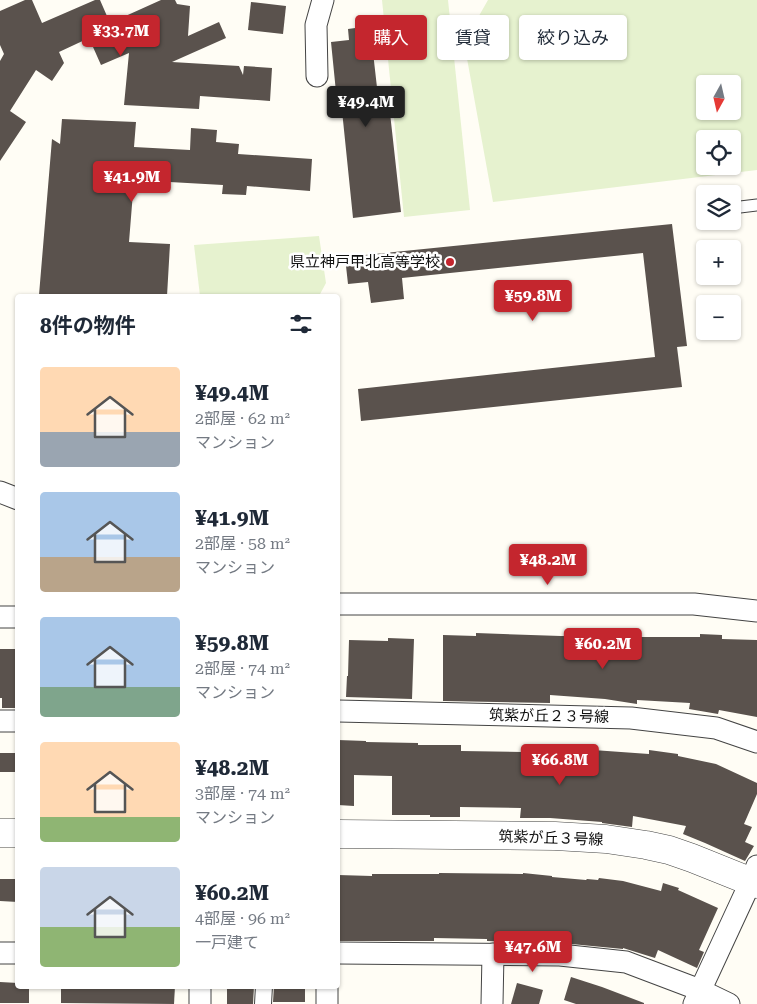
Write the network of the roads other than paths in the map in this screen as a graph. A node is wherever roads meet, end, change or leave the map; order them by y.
1 (323, 0) edge
2 (317, 76) dead end
3 (757, 205) edge
4 (741, 207) edge
5 (0, 492) edge
6 (15, 498) edge
7 (340, 604) edge
8 (757, 611) edge
9 (0, 617) edge
10 (15, 617) edge
11 (340, 711) edge
12 (0, 721) edge
13 (15, 721) edge
14 (757, 742) edge
15 (0, 832) edge
16 (15, 833) edge
17 (340, 834) edge
18 (755, 877) edge
19 (340, 953) edge
20 (0, 954) edge
21 (15, 954) edge
22 (493, 954) junction
23 (200, 989) edge
24 (264, 989) edge
25 (327, 989) edge
26 (697, 997) edge
27 (200, 1004) edge
28 (264, 1004) edge
29 (326, 1004) edge
30 (492, 1004) edge
31 (728, 1004) edge

1 - 2 street
3 - 4 lane
5 - 6 street
7 - 8 street
9 - 10 street
11 - 14 street, 筑紫が丘２３号線
12 - 13 street
15 - 16 street
17 - 18 street, 筑紫が丘３号線
18 - 26 street
19 - 22 street
20 - 21 street
22 - 26 street
22 - 30 street
23 - 27 street
24 - 28 street
25 - 29 street
26 - 31 street

